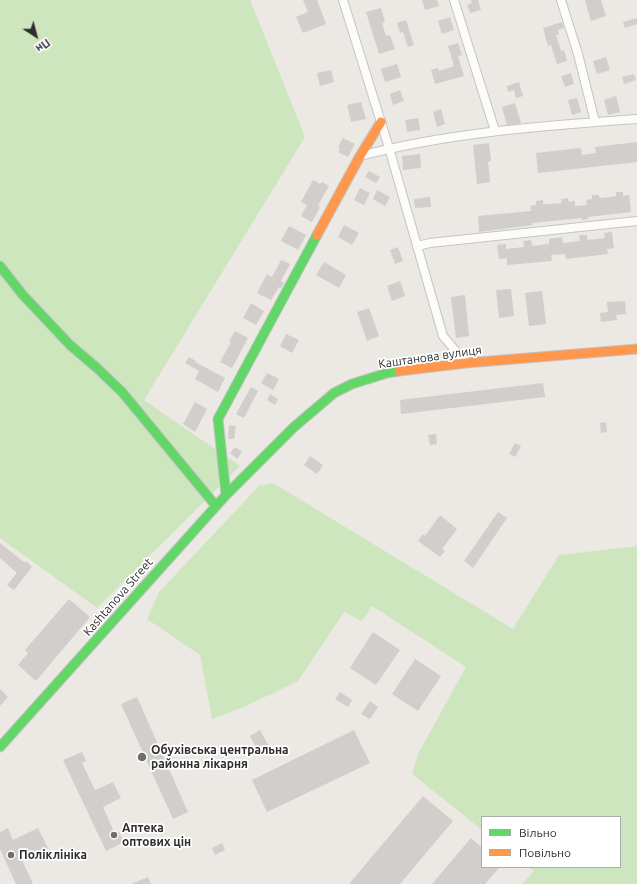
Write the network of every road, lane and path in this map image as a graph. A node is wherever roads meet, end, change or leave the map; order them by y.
1 (343, 0) edge
2 (454, 0) edge
3 (561, 0) edge
4 (637, 119) edge
5 (381, 122) junction
6 (595, 122) junction
7 (495, 131) junction
8 (389, 148) junction
9 (360, 156) junction
10 (637, 221) edge
11 (417, 246) junction
12 (0, 266) edge
13 (637, 349) edge
14 (466, 363) junction
15 (226, 495) junction
16 (216, 506) junction
17 (0, 747) edge

1 - 5 street
2 - 7 street
3 - 6 street
4 - 6 street
5 - 8 street
5 - 9 main road
6 - 7 street
7 - 8 street
8 - 9 street
8 - 11 street
9 - 15 main road
10 - 11 street
11 - 14 street
12 - 16 main road
13 - 14 main road, Каштанова вулиця
14 - 15 main road, Каштанова вулиця
15 - 16 main road, Kashtanova Street
16 - 17 main road, Kashtanova Street

